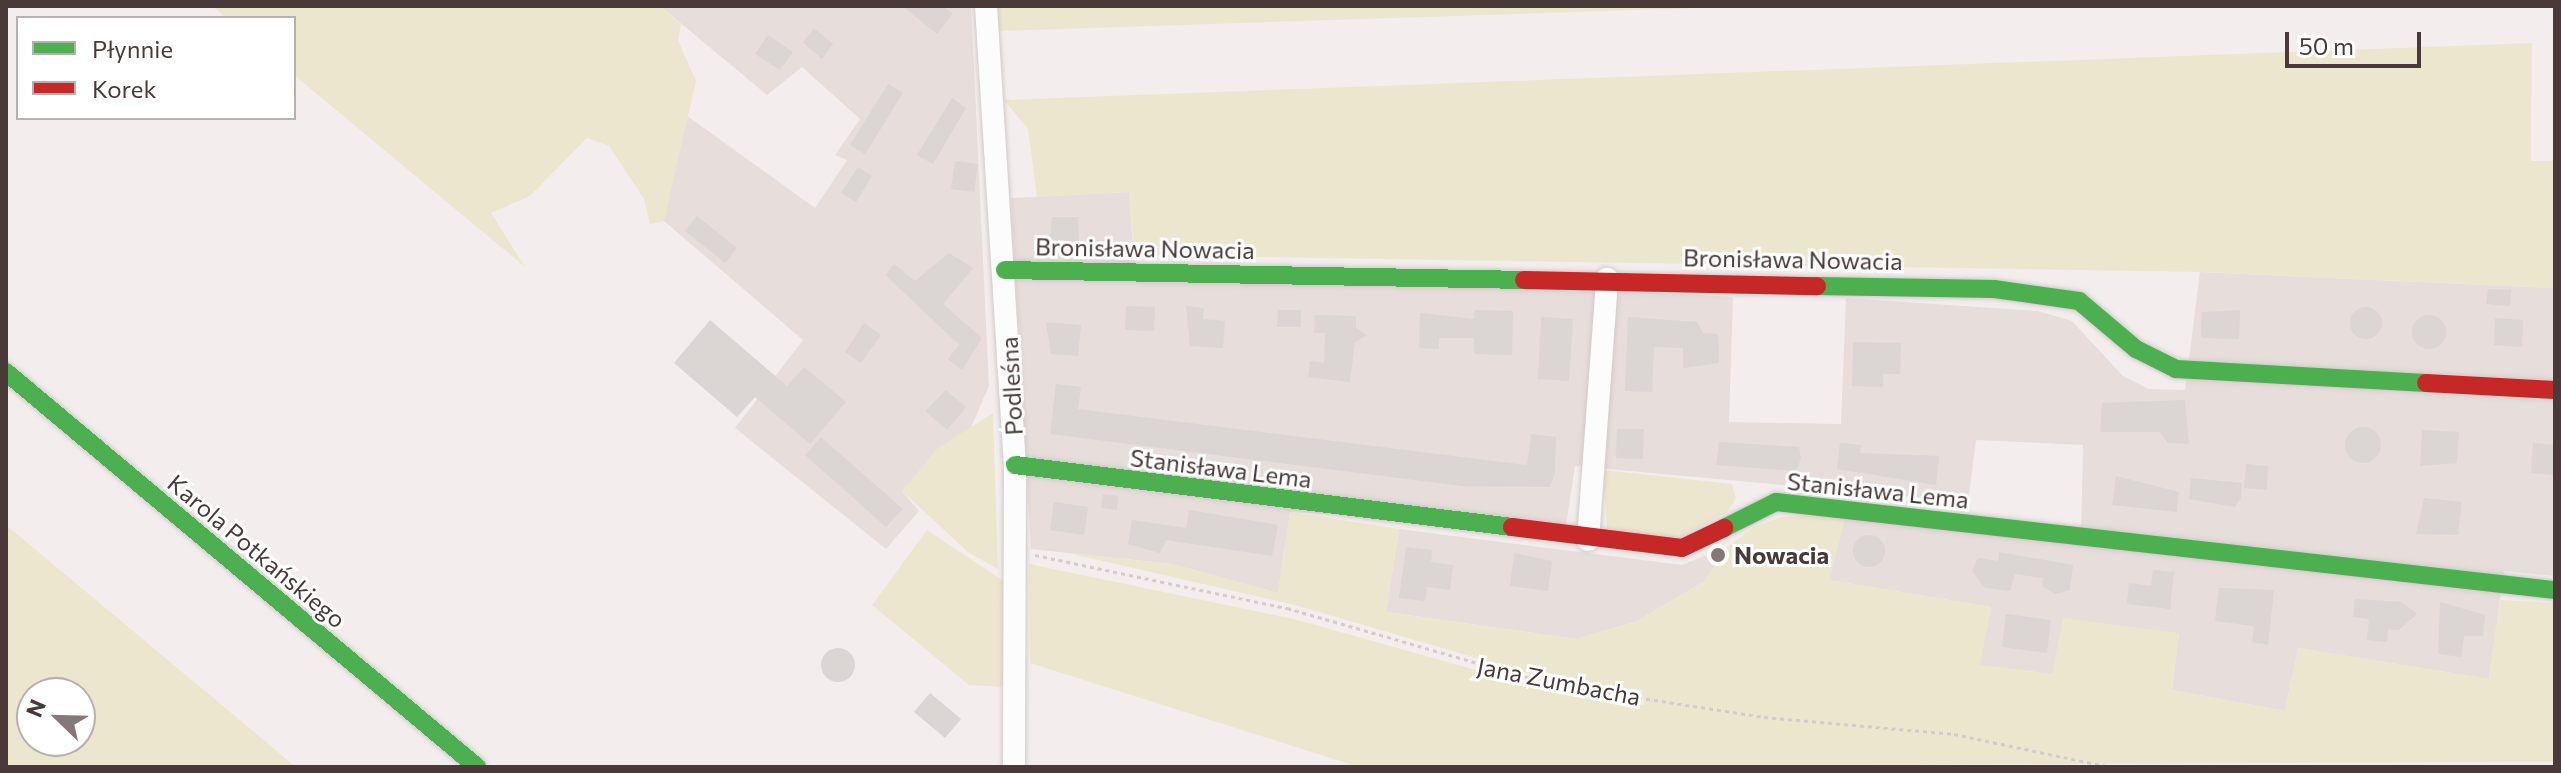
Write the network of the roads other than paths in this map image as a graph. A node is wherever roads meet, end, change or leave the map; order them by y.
1 (986, 6) edge
2 (1005, 270) junction
3 (1607, 279) junction
4 (6, 372) edge
5 (2555, 390) edge
6 (1015, 465) junction
7 (1588, 540) junction
8 (2555, 590) edge
9 (477, 767) edge
10 (1014, 767) edge

1 - 2 street, Podleśna
2 - 3 street, Bronisława Nowacia
2 - 6 street, Podleśna
3 - 5 street, Bronisława Nowacia
3 - 7 street
4 - 9 street, Karola Potkańskiego
6 - 7 street, Stanisława Lema
6 - 10 street, Podleśna
7 - 8 street, Stanisława Lema

